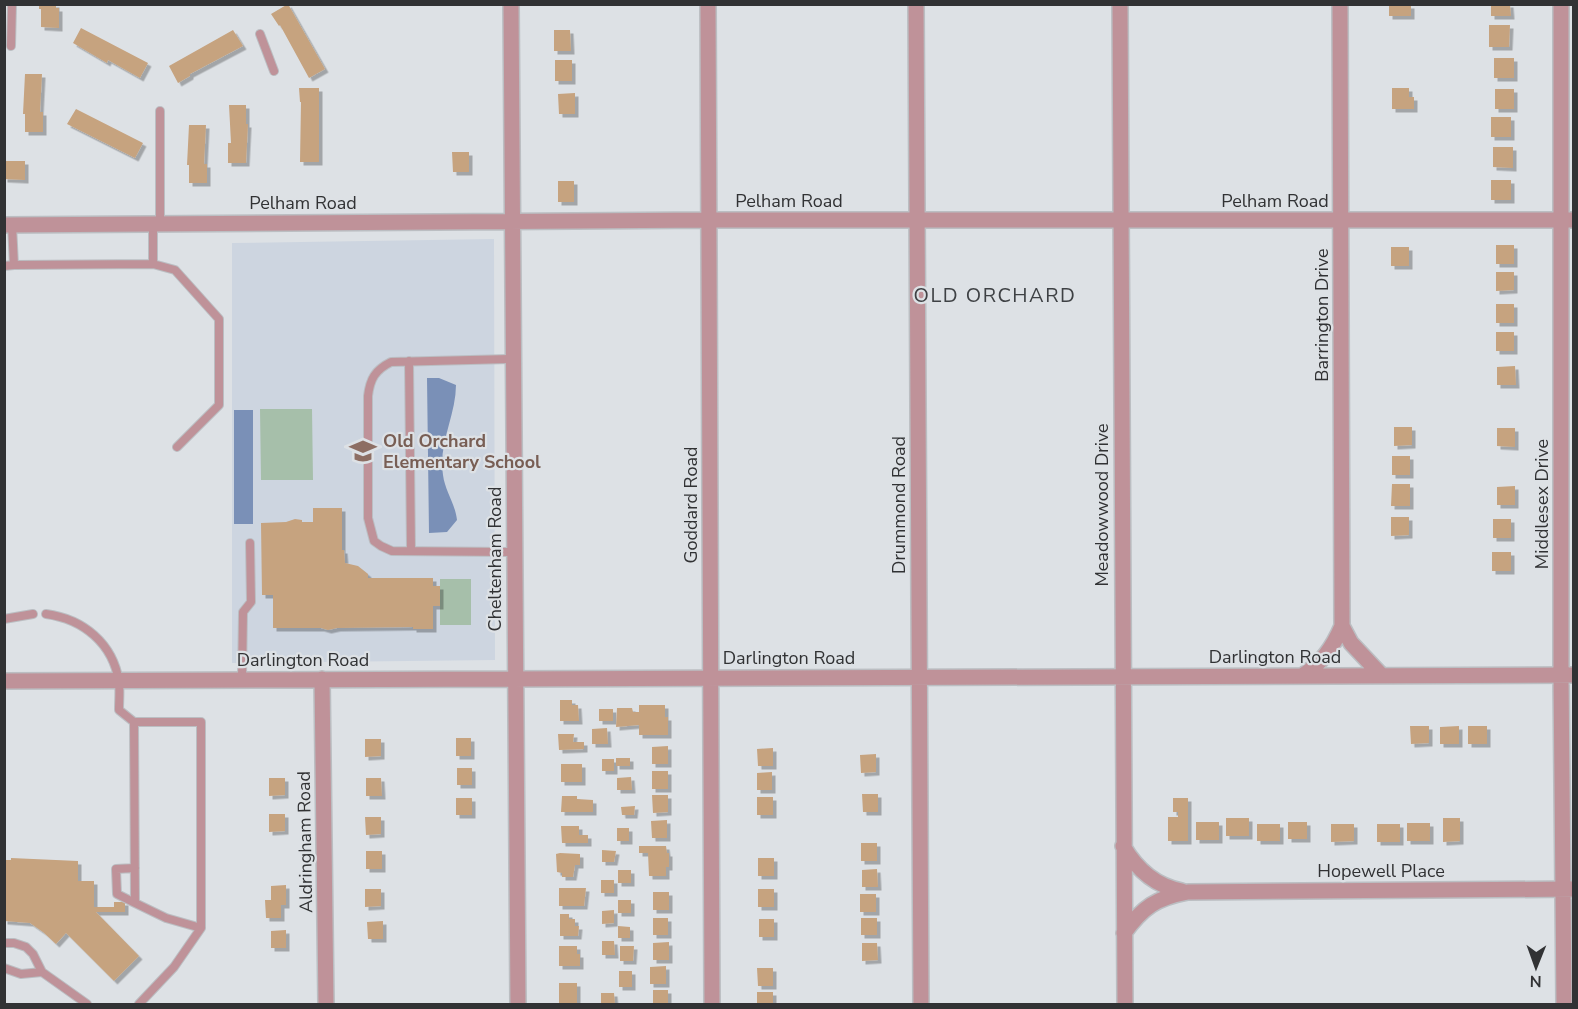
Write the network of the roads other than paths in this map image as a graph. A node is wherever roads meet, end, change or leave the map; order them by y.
1 (12, 4) edge
2 (511, 4) edge
3 (708, 4) edge
4 (916, 4) edge
5 (1120, 4) edge
6 (1340, 4) edge
7 (1561, 4) edge
8 (260, 34) dead end
9 (11, 46) dead end
10 (274, 71) dead end
11 (160, 111) dead end
12 (709, 220) junction
13 (917, 220) junction
14 (1121, 220) junction
15 (1568, 220) edge
16 (512, 221) junction
17 (1341, 221) junction
18 (156, 224) junction
19 (8, 225) edge
20 (153, 264) junction
21 (14, 265) junction
22 (4, 266) edge
23 (513, 359) junction
24 (409, 362) junction
25 (177, 447) dead end
26 (250, 543) dead end
27 (411, 552) junction
28 (515, 552) junction
29 (33, 614) dead end
30 (46, 614) dead end
31 (4, 619) edge
32 (1342, 626) junction
33 (1567, 675) edge
34 (1302, 676) junction
35 (1382, 676) junction
36 (919, 677) junction
37 (1122, 677) junction
38 (711, 678) junction
39 (242, 679) junction
40 (322, 679) junction
41 (516, 679) junction
42 (4, 681) edge
43 (118, 682) junction
44 (134, 722) junction
45 (1123, 846) junction
46 (135, 868) junction
47 (1568, 889) edge
48 (1188, 891) junction
49 (135, 903) junction
50 (201, 928) junction
51 (1124, 933) junction
52 (4, 943) edge
53 (4, 968) edge
54 (42, 972) junction
55 (87, 1005) edge
56 (139, 1005) edge
57 (326, 1005) edge
58 (518, 1005) edge
59 (712, 1005) edge
60 (921, 1005) edge
61 (1125, 1005) edge
62 (1564, 1005) edge

1 - 9 lane
2 - 16 street, Cheltenham Road
3 - 12 street, Goddard Road
4 - 13 street, Drummond Road
5 - 14 street, Meadowwood Drive
6 - 17 street, Barrington Drive
7 - 15 street, Middlesex Drive
8 - 10 lane
11 - 18 lane
12 - 13 street, Pelham Road
12 - 16 street, Pelham Road
12 - 38 street, Goddard Road
13 - 14 street, Pelham Road
13 - 36 street, Drummond Road
14 - 17 street, Pelham Road
14 - 37 street, Meadowwood Drive
15 - 17 street, Pelham Road
15 - 33 street, Middlesex Drive
16 - 18 street, Pelham Road
16 - 23 street, Cheltenham Road
17 - 32 street, Barrington Drive
18 - 19 street, Pelham Road
18 - 20 lane
19 - 21 lane
20 - 21 lane
20 - 25 lane
21 - 22 lane
23 - 24 lane
23 - 28 street, Cheltenham Road
24 - 27 lane
24 - 27 lane
26 - 39 lane
27 - 28 lane
28 - 41 street, Cheltenham Road
29 - 31 lane
30 - 43 lane
32 - 34 street, Barrington Drive
32 - 35 street
33 - 35 street, Darlington Road
33 - 47 street, Middlesex Drive
34 - 35 street, Darlington Road
34 - 37 street, Darlington Road
36 - 37 street, Darlington Road
36 - 38 street, Darlington Road
36 - 60 street, Drummond Road
37 - 45 street, Meadowwood Drive
38 - 41 street, Darlington Road
38 - 59 street, Goddard Road
39 - 40 street, Darlington Road
39 - 43 street, Darlington Road
40 - 41 street, Darlington Road
40 - 57 street, Aldringham Road
41 - 58 street, Cheltenham Road
42 - 43 street, Darlington Road
43 - 44 lane
44 - 46 lane
44 - 50 lane
45 - 48 street, Hopewell Place
45 - 51 street, Meadowwood Drive
46 - 49 lane
46 - 49 lane
47 - 48 street, Hopewell Place
47 - 62 street, Middlesex Drive
48 - 51 street, Hopewell Place
49 - 50 lane
50 - 56 lane
51 - 61 street, Meadowwood Drive
52 - 54 lane
53 - 54 lane
54 - 55 lane

